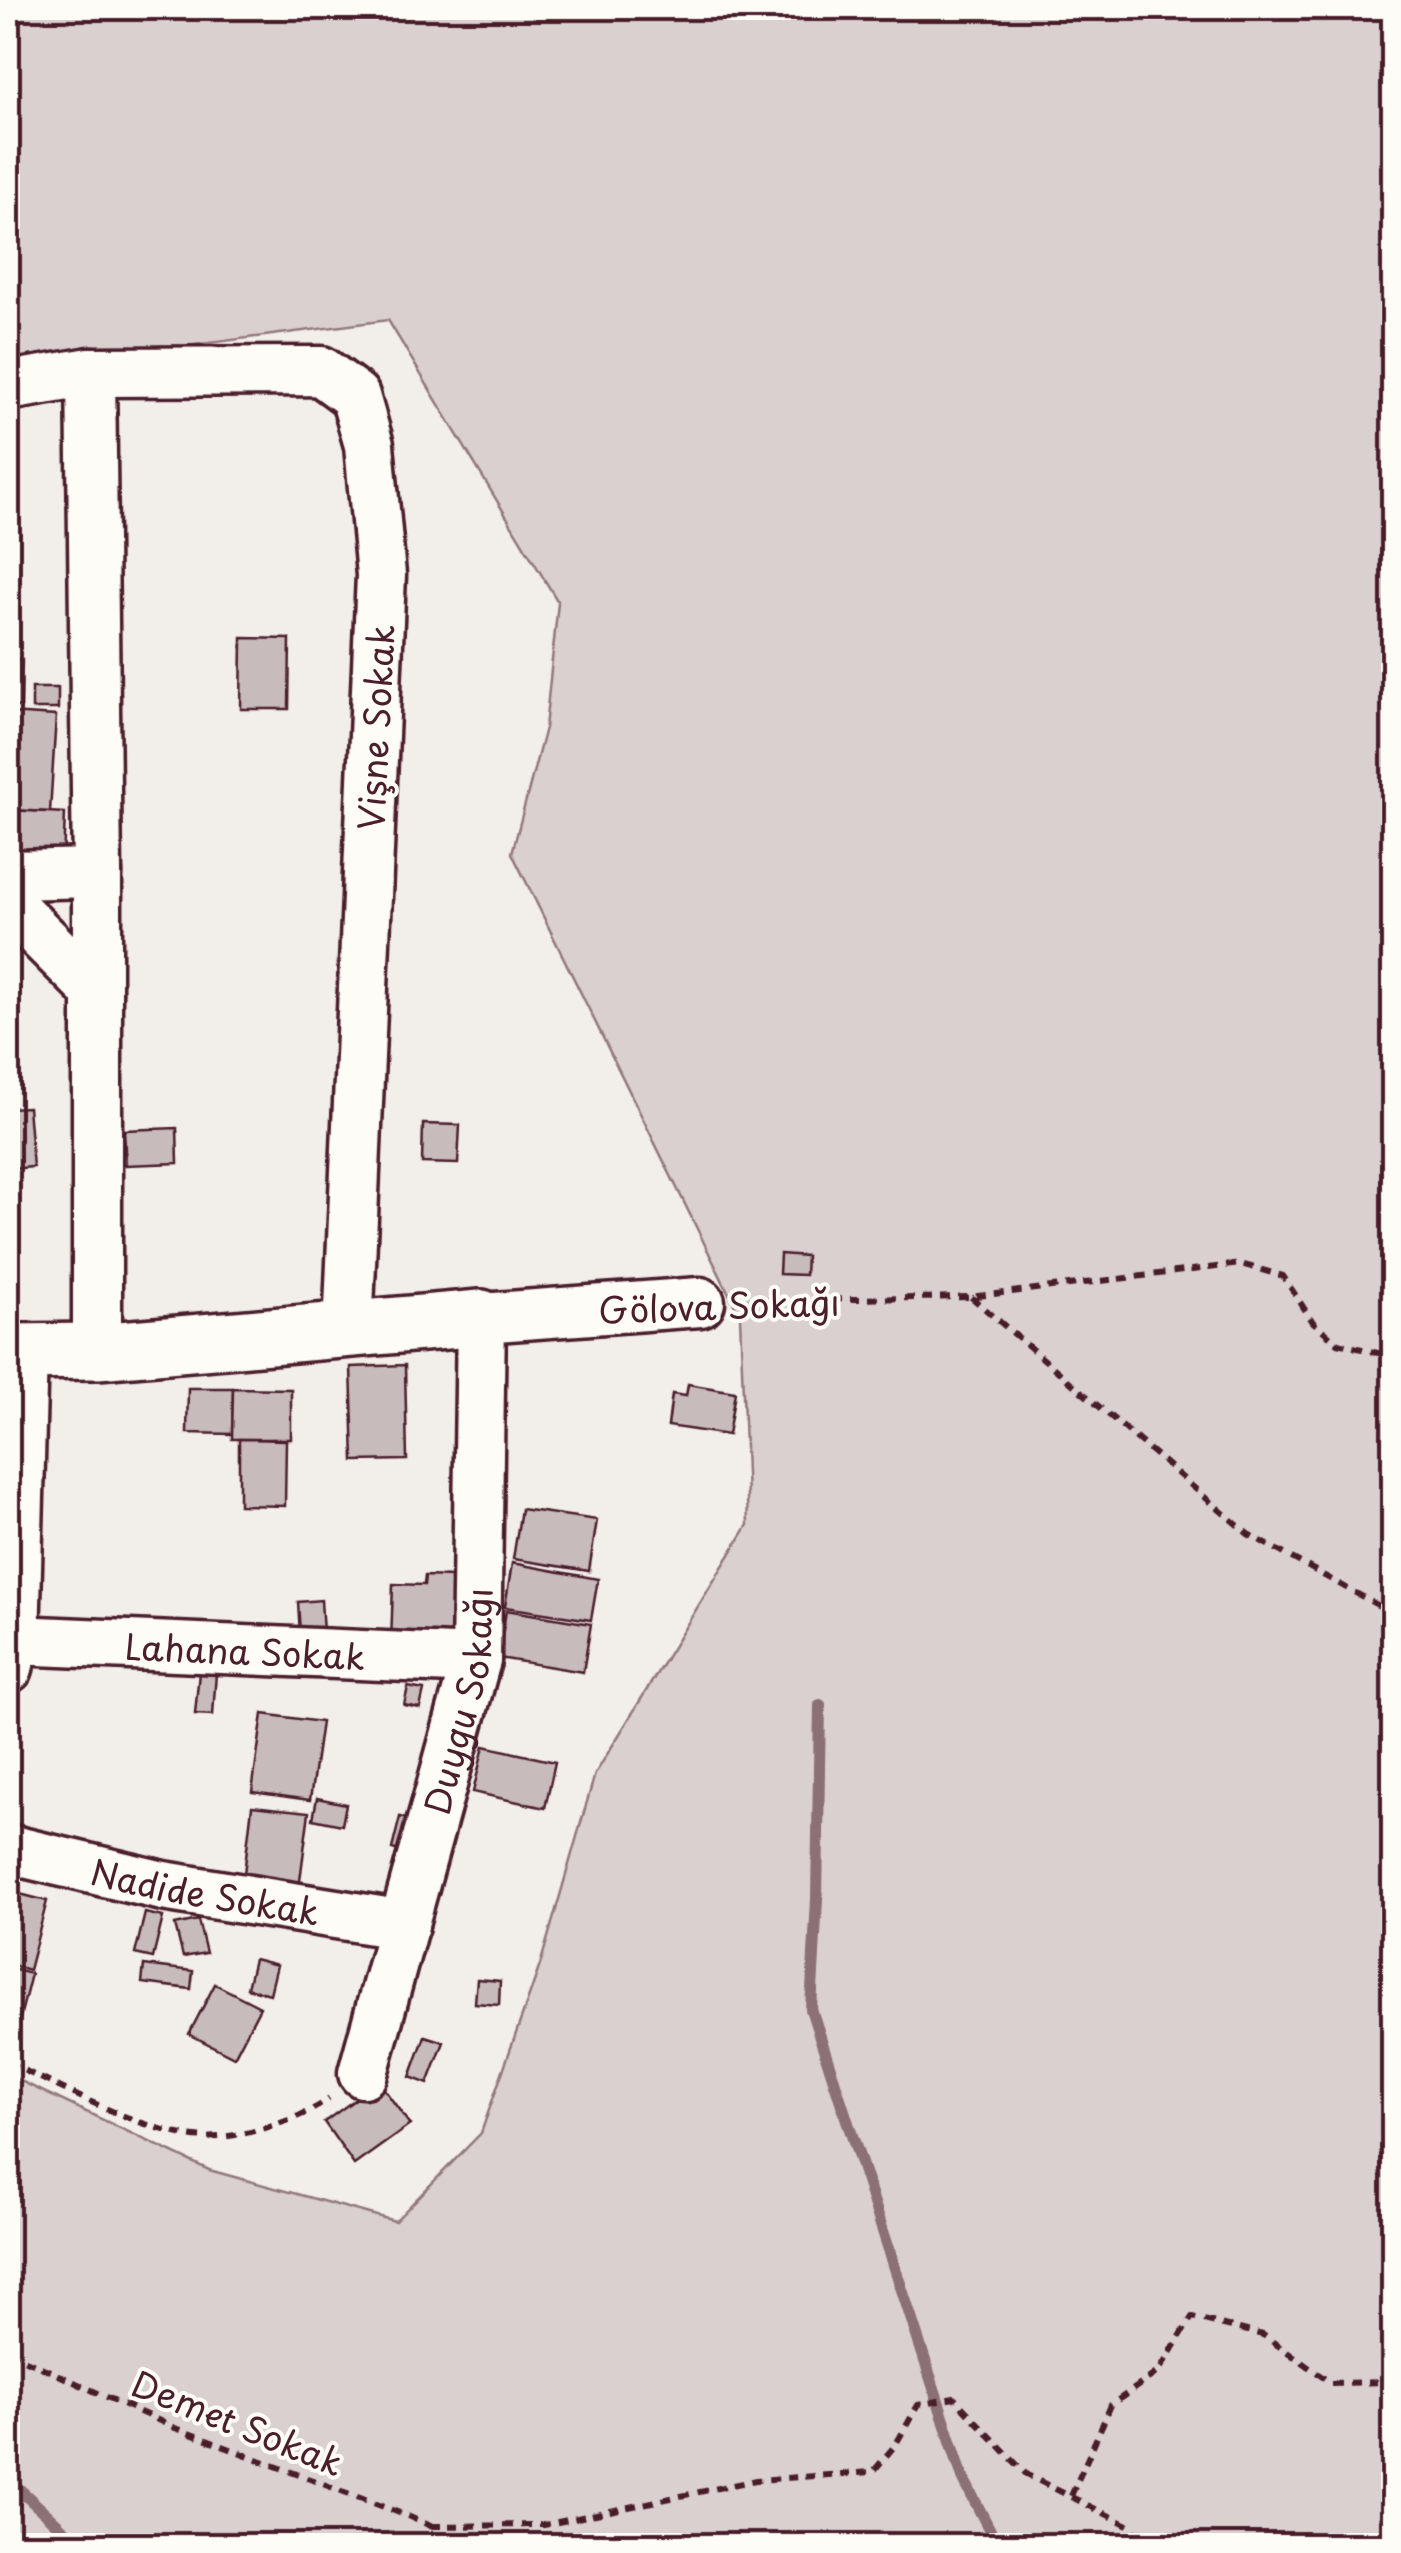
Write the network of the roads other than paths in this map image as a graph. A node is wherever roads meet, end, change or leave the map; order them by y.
1 (91, 372) junction
2 (8, 386) edge
3 (97, 873) junction
4 (8, 876) edge
5 (8, 903) edge
6 (97, 992) junction
7 (700, 1302) road end
8 (481, 1318) junction
9 (348, 1332) junction
10 (97, 1351) junction
11 (15, 1352) edge
12 (11, 1655) edge
13 (476, 1660) junction
14 (8, 1849) edge
15 (404, 1925) junction
16 (364, 2072) road end

1 - 2 street, Vişne Sokak
1 - 3 street
1 - 9 street, Vişne Sokak
3 - 4 street
3 - 6 street
5 - 6 street
6 - 10 street
7 - 8 street, Gölova Sokağı
8 - 9 street, Gölova Sokağı
8 - 13 street, Duygu Sokağı
9 - 10 street, Gölova Sokağı
10 - 11 street, Gölova Sokağı
11 - 12 street
12 - 13 street, Lahana Sokak
13 - 15 street, Duygu Sokağı
14 - 15 street, Nadide Sokak
15 - 16 street, Duygu Sokağı

